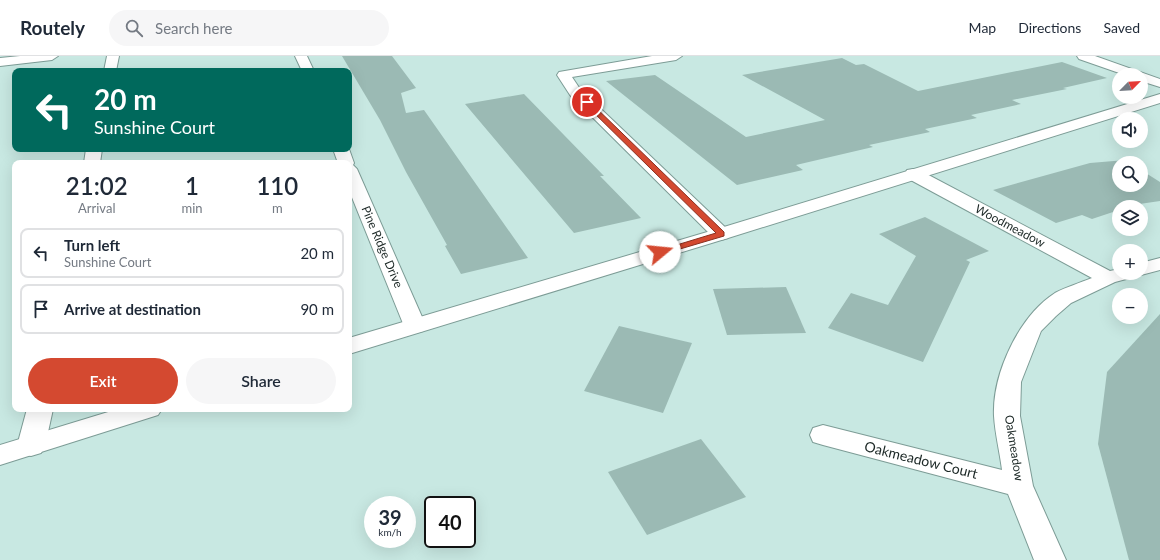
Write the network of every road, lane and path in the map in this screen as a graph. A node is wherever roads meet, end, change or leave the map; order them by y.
1 (52, 56) edge
2 (113, 56) edge
3 (301, 56) edge
4 (676, 56) edge
5 (1082, 56) edge
6 (0, 62) edge
7 (111, 68) edge
8 (307, 68) edge
9 (1117, 68) edge
10 (1148, 79) edge
11 (1160, 83) edge
12 (1160, 98) edge
13 (913, 174) junction
14 (352, 176) edge
15 (721, 234) junction
16 (1160, 264) edge
17 (1148, 267) edge
18 (1112, 273) edge
19 (1112, 278) edge
20 (415, 326) junction
21 (352, 345) edge
22 (39, 412) edge
23 (139, 412) edge
24 (823, 435) dead end
25 (31, 446) junction
26 (0, 455) edge
27 (1019, 486) junction
28 (1050, 560) edge

1 - 6 street
2 - 7 street
3 - 8 street
4 - 15 street
5 - 9 street
10 - 11 street
12 - 13 street
13 - 15 street
13 - 18 street, Woodmeadow
14 - 20 street, Pine Ridge Drive
15 - 20 street
16 - 17 street
19 - 27 street, Oakmeadow
20 - 21 street
22 - 25 street
23 - 25 street
24 - 27 street, Oakmeadow Court
25 - 26 street
27 - 28 street, Oakmeadow

